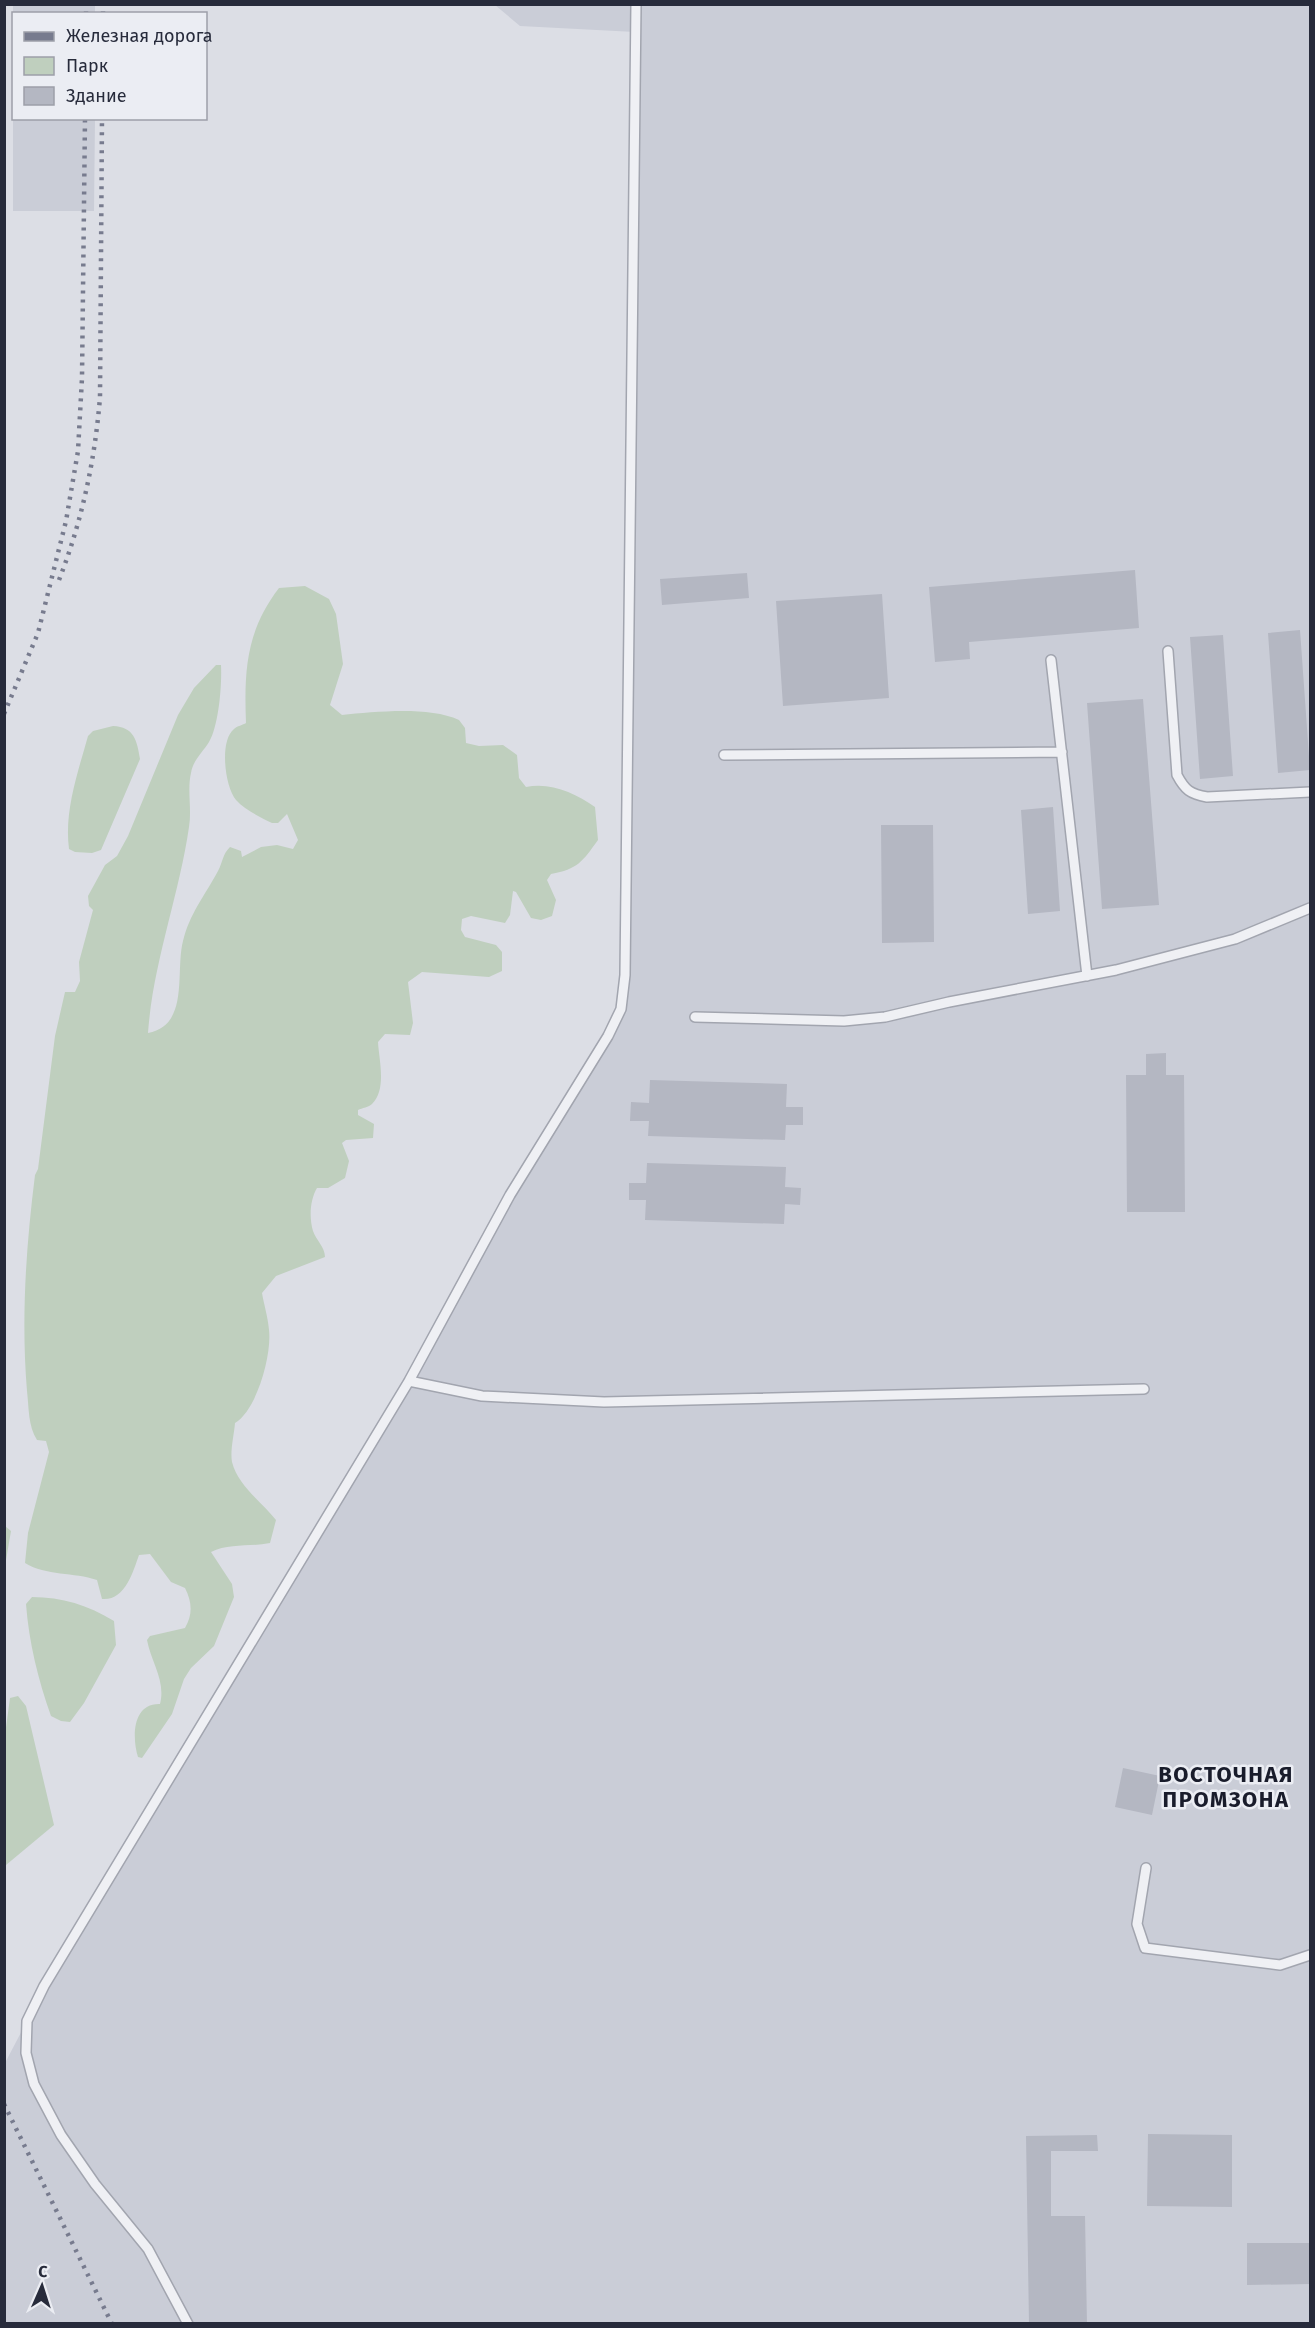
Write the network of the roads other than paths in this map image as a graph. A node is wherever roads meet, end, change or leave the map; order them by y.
1 (636, 4) edge
2 (1168, 651) dead end
3 (1050, 660) dead end
4 (1062, 752) junction
5 (724, 755) dead end
6 (1311, 792) edge
7 (1311, 908) edge
8 (1087, 976) junction
9 (695, 1017) dead end
10 (409, 1381) junction
11 (1144, 1389) dead end
12 (1146, 1868) dead end
13 (1311, 1955) edge
14 (188, 2324) edge

1 - 10 lane
2 - 6 lane
3 - 4 lane
4 - 5 lane
4 - 8 lane
7 - 8 lane
8 - 9 lane
10 - 11 lane
10 - 14 lane
12 - 13 lane

